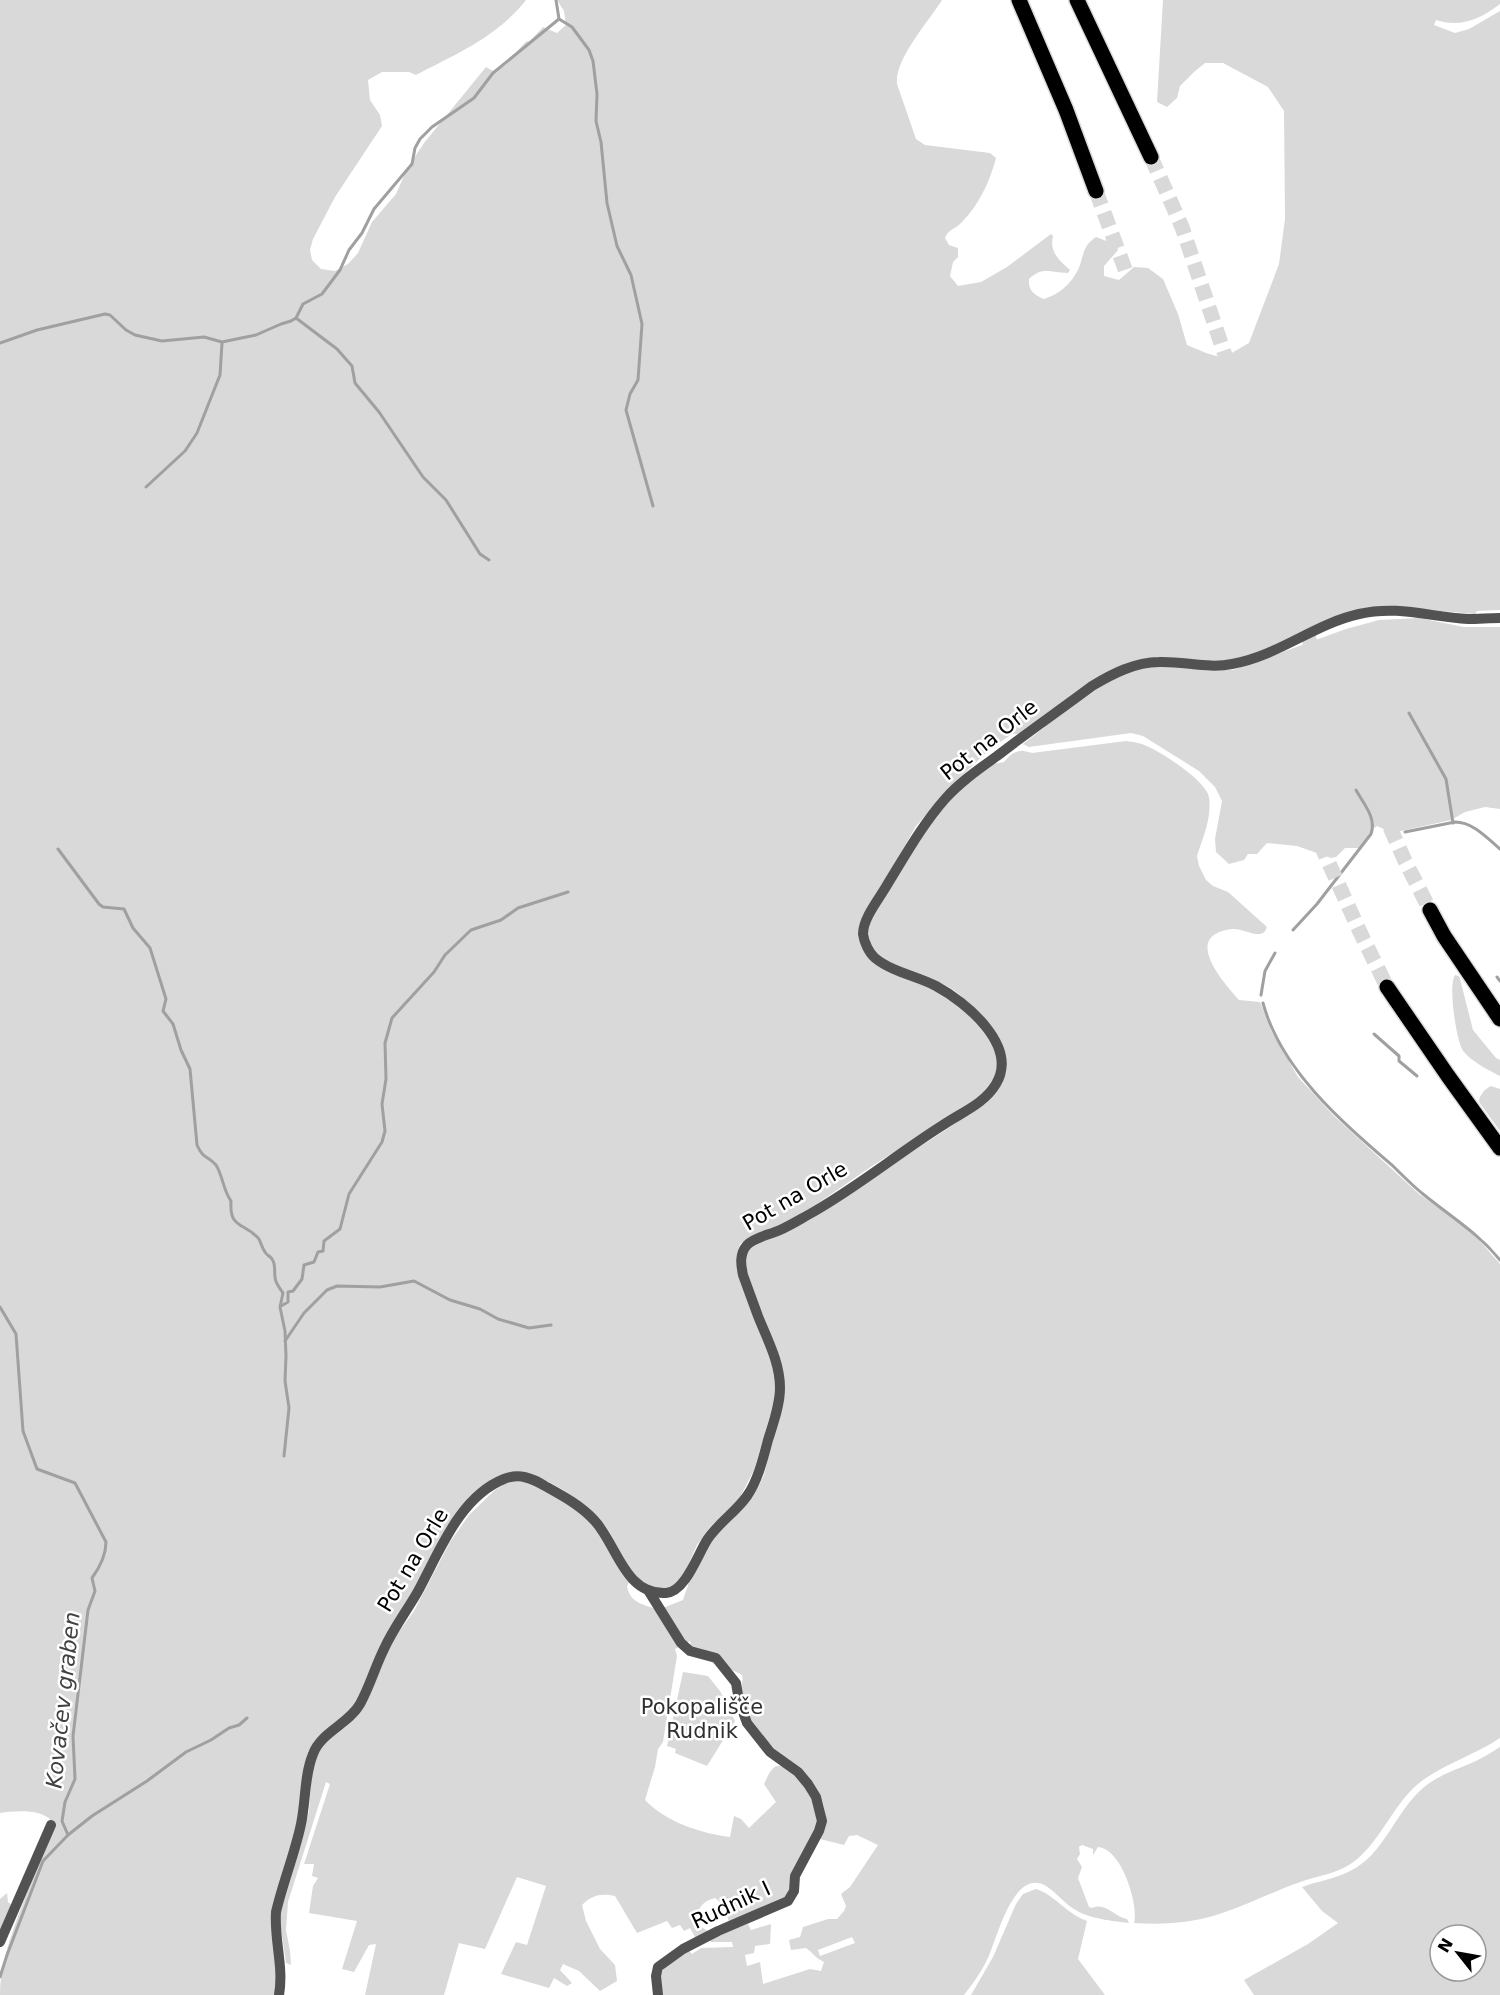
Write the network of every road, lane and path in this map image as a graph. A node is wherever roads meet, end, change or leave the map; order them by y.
1 (1019, 0) edge
2 (1077, 0) edge
3 (1151, 157) tunnel mouth
4 (1096, 190) tunnel mouth
5 (1500, 618) edge
6 (1430, 910) tunnel mouth
7 (1388, 987) tunnel mouth
8 (1500, 1019) edge
9 (1500, 1148) edge
10 (648, 1590) junction
11 (51, 1825) dead end
12 (0, 1942) edge
13 (279, 1995) edge
14 (658, 1995) edge

1 - 4 highway
2 - 3 highway
5 - 10 street, Pot na Orle
6 - 8 highway
7 - 9 highway
10 - 13 street, Pot na Orle
10 - 14 street, Rudnik I
11 - 12 street

